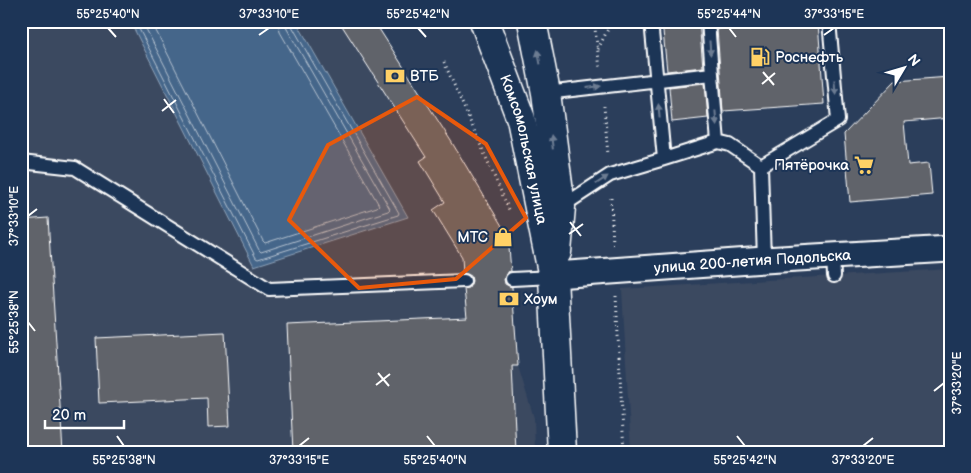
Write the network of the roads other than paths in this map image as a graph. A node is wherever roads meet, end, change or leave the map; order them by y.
1 (484, 21) edge
2 (532, 21) edge
3 (651, 21) edge
4 (708, 21) edge
5 (829, 21) edge
6 (712, 74) junction
7 (657, 80) junction
8 (546, 93) junction
9 (718, 142) junction
10 (664, 160) junction
11 (21, 162) edge
12 (761, 166) junction
13 (561, 207) junction
14 (950, 249) edge
15 (764, 260) junction
16 (554, 278) junction
17 (512, 279) dead end
18 (464, 281) dead end
19 (562, 452) edge

1 - 16 main road, Комсомольская улица
8 -> 2 main road, Комсомольская улица
3 - 7 lane
4 -> 6 lane
5 -> 12 lane
6 - 7 lane
6 -> 9 lane
8 -> 7 lane
10 -> 7 lane
13 -> 8 main road, Комсомольская улица
9 - 10 lane
9 - 12 lane
13 -> 10 lane
11 - 18 lane
12 - 15 lane
13 - 16 main road, Комсомольская улица
14 - 15 street, улица 200-летия Подольска
15 - 16 street, улица 200-летия Подольска
16 - 17 lane
16 - 19 main road, Комсомольская улица

